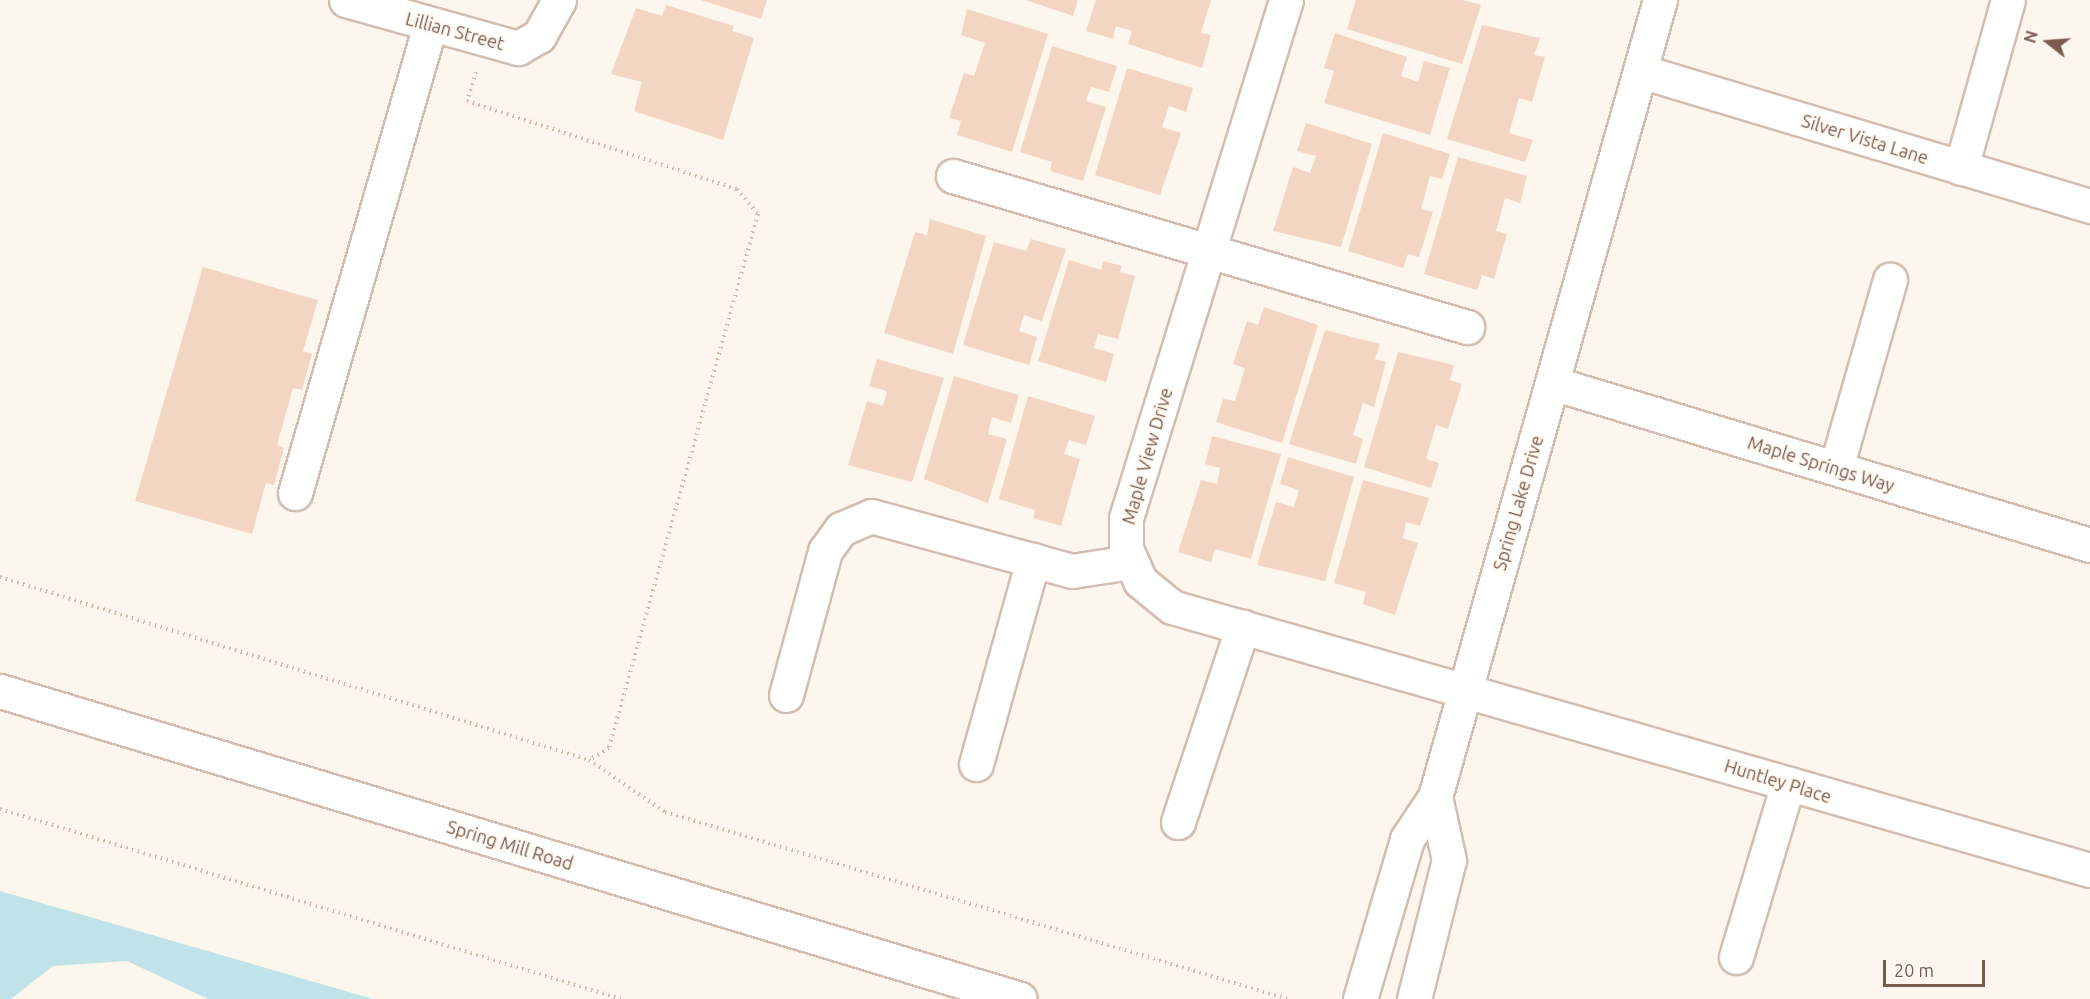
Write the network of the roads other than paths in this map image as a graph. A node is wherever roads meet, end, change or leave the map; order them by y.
1 (346, 0) edge
2 (559, 0) edge
3 (1286, 0) edge
4 (1660, 0) edge
5 (2008, 0) edge
6 (430, 26) junction
7 (1640, 71) junction
8 (1961, 168) junction
9 (953, 176) dead end
10 (2090, 206) edge
11 (1208, 251) junction
12 (1890, 280) dead end
13 (1467, 327) dead end
14 (1552, 383) junction
15 (1836, 468) junction
16 (295, 493) dead end
17 (2090, 545) edge
18 (1033, 560) junction
19 (1131, 562) junction
20 (1243, 626) junction
21 (1466, 687) junction
22 (0, 691) edge
23 (786, 695) dead end
24 (976, 764) dead end
25 (1788, 784) junction
26 (1435, 797) junction
27 (1178, 822) dead end
28 (2090, 870) edge
29 (1736, 957) dead end
30 (938, 987) edge
31 (987, 994) edge
32 (1020, 999) edge
33 (1360, 999) edge
34 (1414, 999) edge

1 - 6 street, Lillian Street
2 - 6 street, Lillian Street
3 - 11 street, Maple View Drive
4 - 7 street, Spring Lake Drive
5 - 8 street
6 - 16 street
7 - 8 street, Silver Vista Lane
7 - 14 street, Spring Lake Drive
8 - 10 street, Silver Vista Lane
9 - 11 street
11 - 13 street
11 - 19 street, Maple View Drive
12 - 15 street
14 - 15 street, Maple Springs Way
14 - 21 street, Spring Lake Drive
15 - 17 street, Maple Springs Way
18 - 19 street
18 - 23 street
18 - 24 street
19 - 20 street, Maple View Drive
20 - 21 street, Maple View Drive
20 - 27 street
21 - 25 street, Huntley Place
21 - 26 street, Spring Lake Drive
22 - 30 street, Spring Mill Road
25 - 28 street, Huntley Place
25 - 29 street
26 - 33 street, Spring Lake Drive
26 - 34 street
30 - 31 street, Spring Mill Road
31 - 32 street, Spring Mill Road

